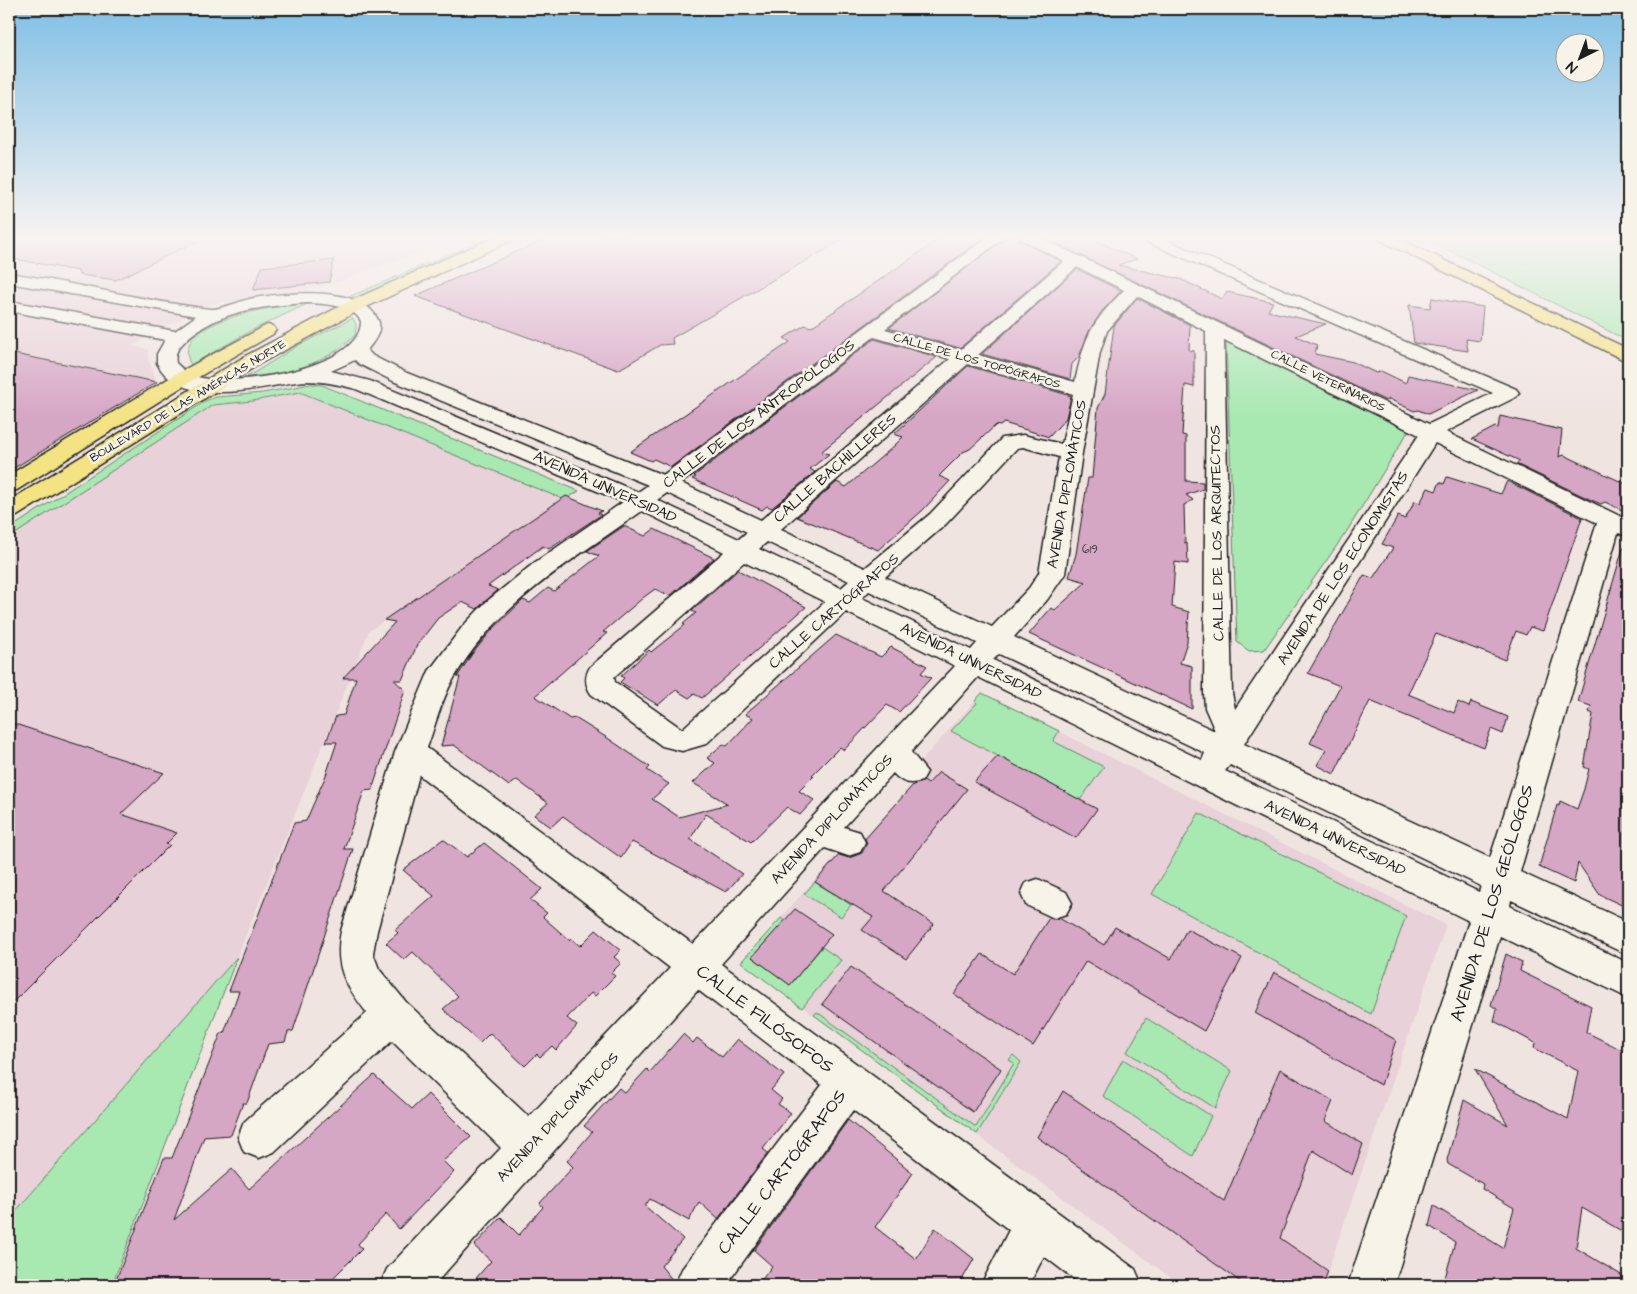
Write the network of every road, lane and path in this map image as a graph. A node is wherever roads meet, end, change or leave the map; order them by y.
1 (46, 296) edge
2 (113, 296) edge
3 (334, 296) edge
4 (375, 296) edge
5 (916, 296) edge
6 (1034, 296) edge
7 (1127, 296) edge
8 (1152, 296) edge
9 (1285, 296) edge
10 (1506, 296) edge
11 (1521, 296) edge
12 (327, 299) junction
13 (354, 306) junction
14 (13, 310) edge
15 (217, 315) junction
16 (1215, 327) junction
17 (870, 330) junction
18 (178, 337) junction
19 (1628, 348) edge
20 (357, 350) junction
21 (1628, 356) edge
22 (963, 357) junction
23 (301, 376) junction
24 (183, 378) junction
25 (210, 385) junction
26 (1084, 391) junction
27 (1432, 431) junction
28 (1071, 453) junction
29 (665, 484) junction
30 (9, 485) edge
31 (640, 501) junction
32 (9, 511) edge
33 (1619, 525) edge
34 (764, 530) junction
35 (742, 550) junction
36 (868, 579) junction
37 (844, 599) junction
38 (997, 640) junction
39 (976, 663) junction
40 (599, 680) joint
41 (1229, 742) junction
42 (410, 752) junction
43 (1207, 776) junction
44 (1501, 878) junction
45 (1490, 913) junction
46 (1628, 939) edge
47 (696, 967) junction
48 (1628, 980) edge
49 (392, 1015) junction
50 (849, 1082) junction
51 (259, 1137) dead end
52 (530, 1147) junction
53 (1037, 1224) junction
54 (403, 1285) edge
55 (698, 1285) edge
56 (1004, 1285) edge
57 (1119, 1285) edge
58 (1371, 1285) edge

1 - 14 street
2 - 15 street
3 - 12 main road, BOULEVARD DE LAS AMÉRICAS NORTE
4 - 13 main road, BOULEVARD DE LAS AMÉRICAS NORTE
5 - 17 street, CALLE DE LOS ANTROPÓLOGOS
6 - 22 street, CALLE BACHILLERES
7 - 26 street, AVENIDA DIPLOMÁTICOS
8 - 16 street, CALLE VETERINARIOS
9 - 27 street
10 - 21 main road
11 - 19 main road
12 - 13 street
12 - 15 street
12 - 24 main road, BOULEVARD DE LAS AMÉRICAS NORTE
13 - 20 street
13 - 25 main road, BOULEVARD DE LAS AMÉRICAS NORTE
14 - 18 street
15 - 18 street
16 - 27 street, CALLE VETERINARIOS
16 - 41 street, CALLE DE LOS ARQUITECTOS
17 - 22 street, CALLE DE LOS TOPÓGRAFOS
17 - 29 street, CALLE DE LOS ANTROPÓLOGOS
18 - 24 street
20 - 23 street
20 - 29 street, AVENIDA UNIVERSIDAD
22 - 26 street, CALLE DE LOS TOPÓGRAFOS
22 - 34 street, CALLE BACHILLERES
23 - 25 street
23 - 31 street, AVENIDA UNIVERSIDAD
24 - 25 street
24 - 30 main road, BOULEVARD DE LAS AMÉRICAS NORTE
25 - 32 main road, BOULEVARD DE LAS AMÉRICAS NORTE
26 - 28 street, AVENIDA DIPLOMÁTICOS
27 - 33 street, CALLE VETERINARIOS
27 - 41 street, AVENIDA DE LOS ECONOMISTAS
28 - 36 street, CALLE CARTÓGRAFOS
28 - 38 street, AVENIDA DIPLOMÁTICOS
29 - 31 street, CALLE DE LOS ANTROPÓLOGOS
29 - 34 street, AVENIDA UNIVERSIDAD
31 - 35 street, AVENIDA UNIVERSIDAD
31 - 42 street, CALLE DE LOS ANTROPÓLOGOS
33 - 44 street, AVENIDA DE LOS GEÓLOGOS
34 - 35 street, CALLE BACHILLERES
34 - 36 street, AVENIDA UNIVERSIDAD
35 - 37 street, AVENIDA UNIVERSIDAD
35 - 40 street, CALLE BACHILLERES
36 - 37 street, CALLE CARTÓGRAFOS
36 - 38 street, AVENIDA UNIVERSIDAD
37 - 39 street, AVENIDA UNIVERSIDAD
37 - 40 street, CALLE CARTÓGRAFOS
38 - 39 street, AVENIDA DIPLOMÁTICOS
38 - 41 street, AVENIDA UNIVERSIDAD
39 - 43 street, AVENIDA UNIVERSIDAD
39 - 47 street, AVENIDA DIPLOMÁTICOS
41 - 43 street, AVENIDA DE LOS ECONOMISTAS
41 - 44 street, AVENIDA UNIVERSIDAD
42 - 47 street, CALLE FILÓSOFOS
42 - 49 street, CALLE DE LOS ANTROPÓLOGOS
43 - 45 street, AVENIDA UNIVERSIDAD
44 - 45 street, AVENIDA DE LOS GEÓLOGOS
44 - 46 street, AVENIDA UNIVERSIDAD
45 - 48 street, AVENIDA UNIVERSIDAD
45 - 58 street, AVENIDA DE LOS GEÓLOGOS
47 - 50 street, CALLE FILÓSOFOS
47 - 52 street, AVENIDA DIPLOMÁTICOS
49 - 51 street
49 - 52 street, CALLE DE LOS ANTROPÓLOGOS
50 - 53 street, CALLE FILÓSOFOS
50 - 55 street, CALLE CARTÓGRAFOS
52 - 54 street, AVENIDA DIPLOMÁTICOS
53 - 56 street
53 - 57 street, CALLE FILÓSOFOS

